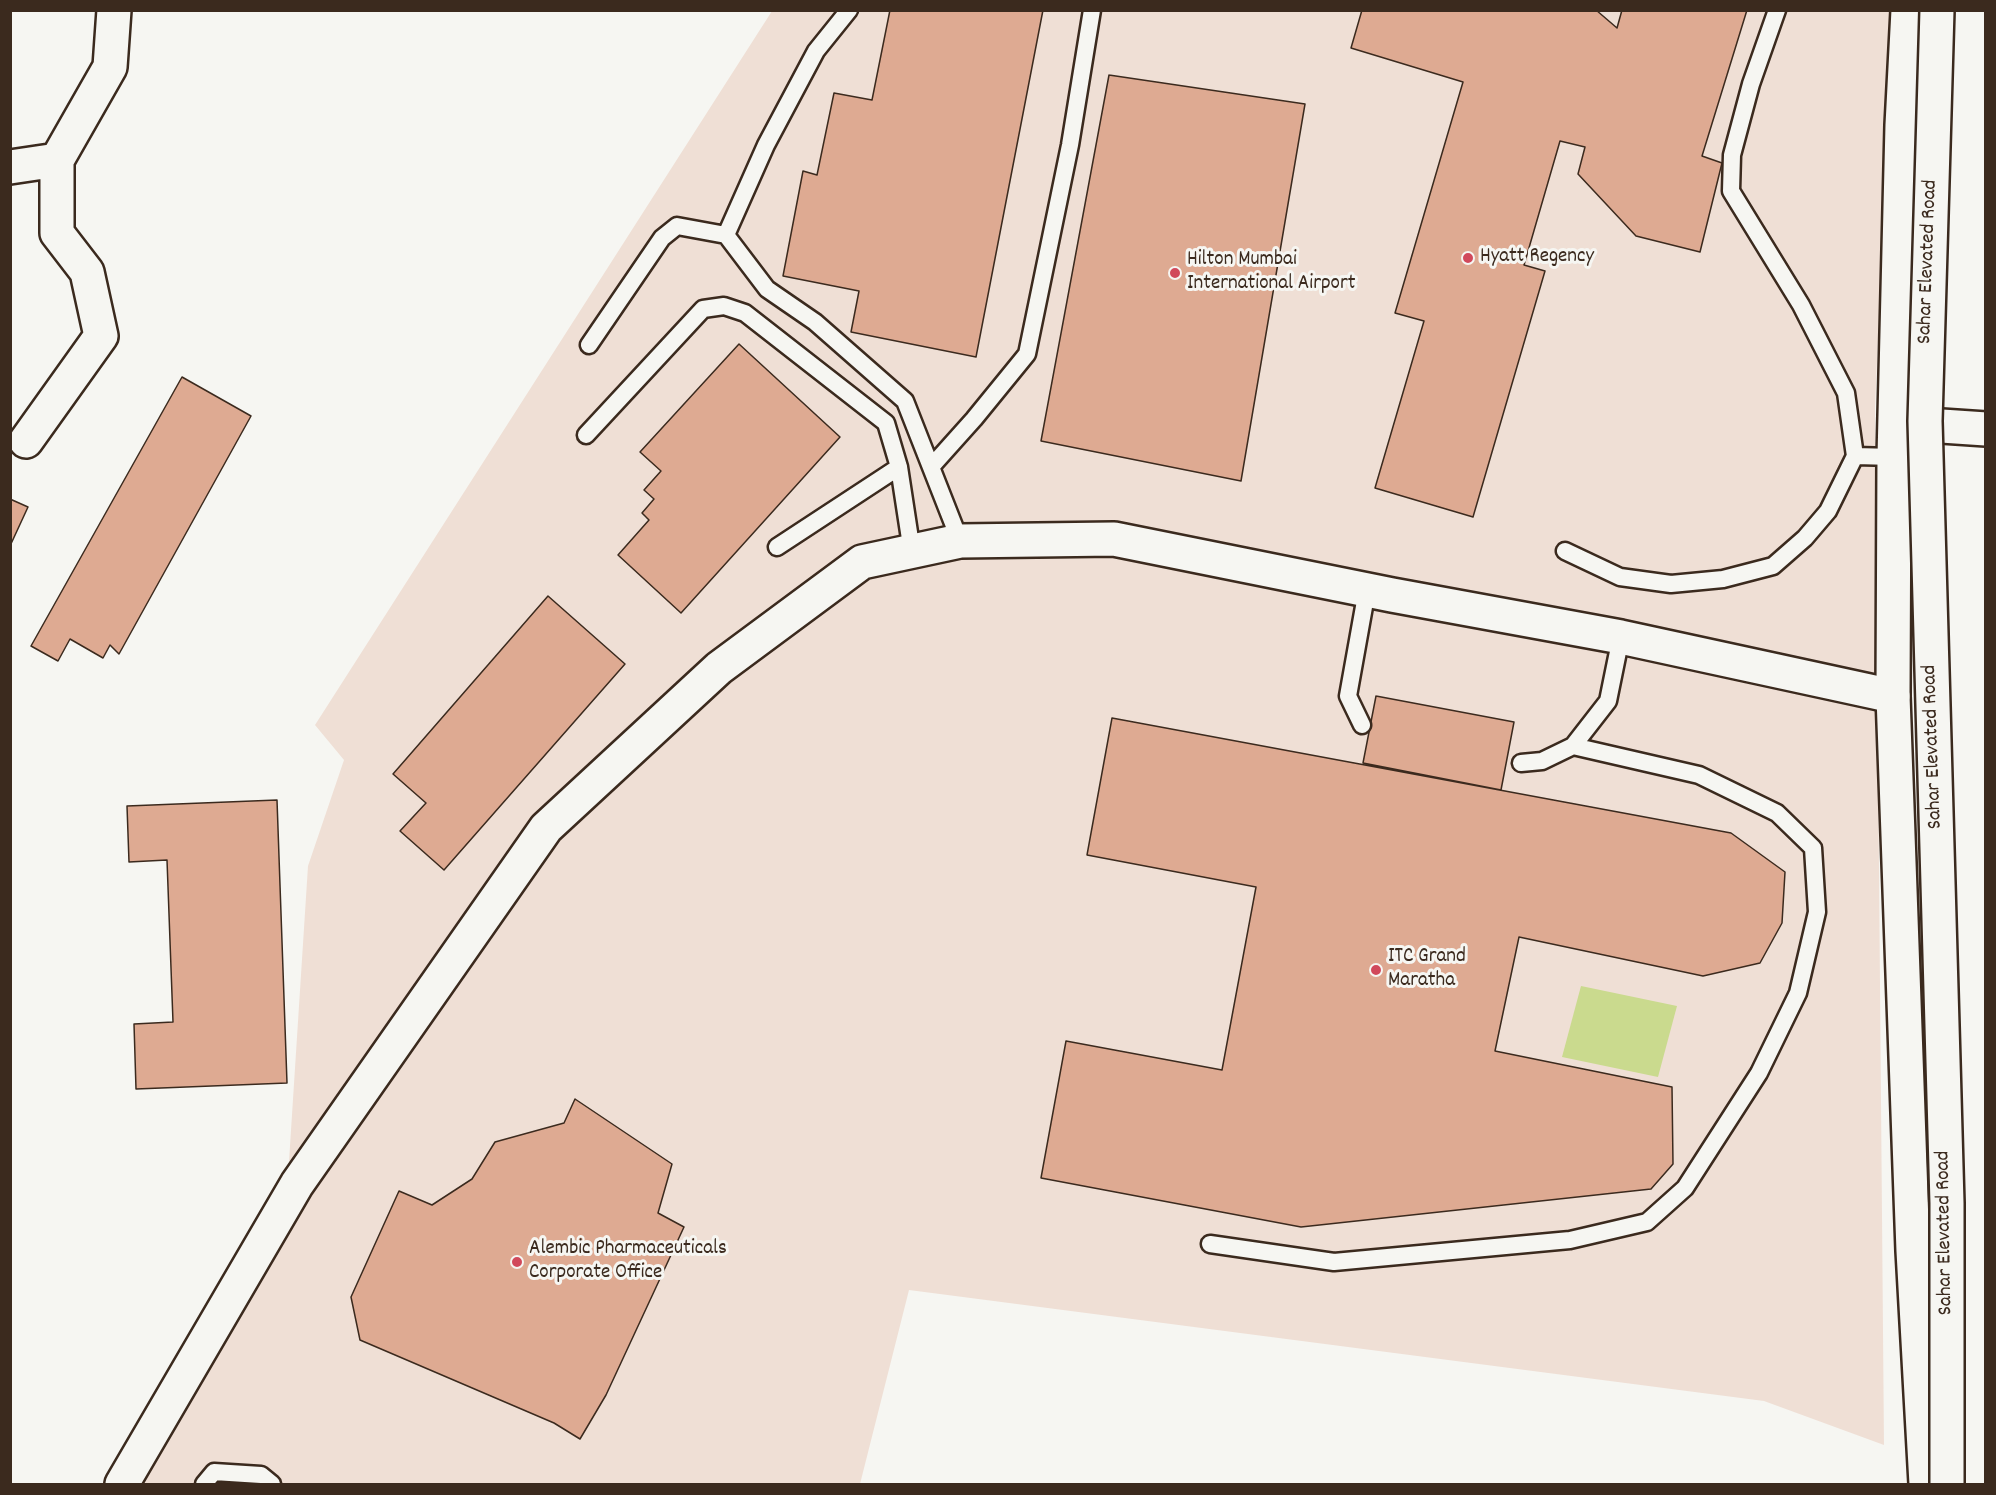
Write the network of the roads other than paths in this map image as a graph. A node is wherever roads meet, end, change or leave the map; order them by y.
1 (114, 10) edge
2 (849, 10) edge
3 (1092, 10) edge
4 (1777, 10) edge
5 (1908, 10) edge
6 (1937, 10) edge
7 (57, 160) junction
8 (10, 167) edge
9 (726, 235) junction
10 (589, 345) dead end
11 (1896, 423) junction
12 (1986, 429) edge
13 (586, 435) dead end
14 (26, 441) dead end
15 (1855, 456) junction
16 (1894, 457) junction
17 (899, 467) junction
18 (931, 467) junction
19 (960, 542) junction
20 (777, 548) dead end
21 (1565, 551) dead end
22 (912, 552) junction
23 (1367, 590) junction
24 (1622, 637) junction
25 (1893, 696) junction
26 (1362, 726) dead end
27 (1574, 746) junction
28 (1521, 763) dead end
29 (1210, 1244) dead end
30 (122, 1485) edge
31 (204, 1485) edge
32 (272, 1485) edge
33 (1926, 1485) edge
34 (1947, 1485) edge

1 - 7 main road
2 - 9 lane
3 - 18 lane
4 - 15 lane
5 - 11 main road
6 - 34 main road, Sahar Elevated Road, bridge
7 - 8 main road
7 - 14 main road
9 - 10 lane
9 - 18 lane
11 - 12 main road
11 - 16 main road
13 - 17 lane
15 - 16 lane
15 - 21 lane
16 - 25 main road
17 - 20 lane
17 - 22 lane
18 - 19 lane
19 - 22 main road
19 - 23 main road
22 - 30 main road
23 - 24 main road
23 - 26 lane
24 - 25 main road
24 - 27 lane
25 - 33 main road
27 - 28 lane
27 - 29 lane
31 - 32 lane

